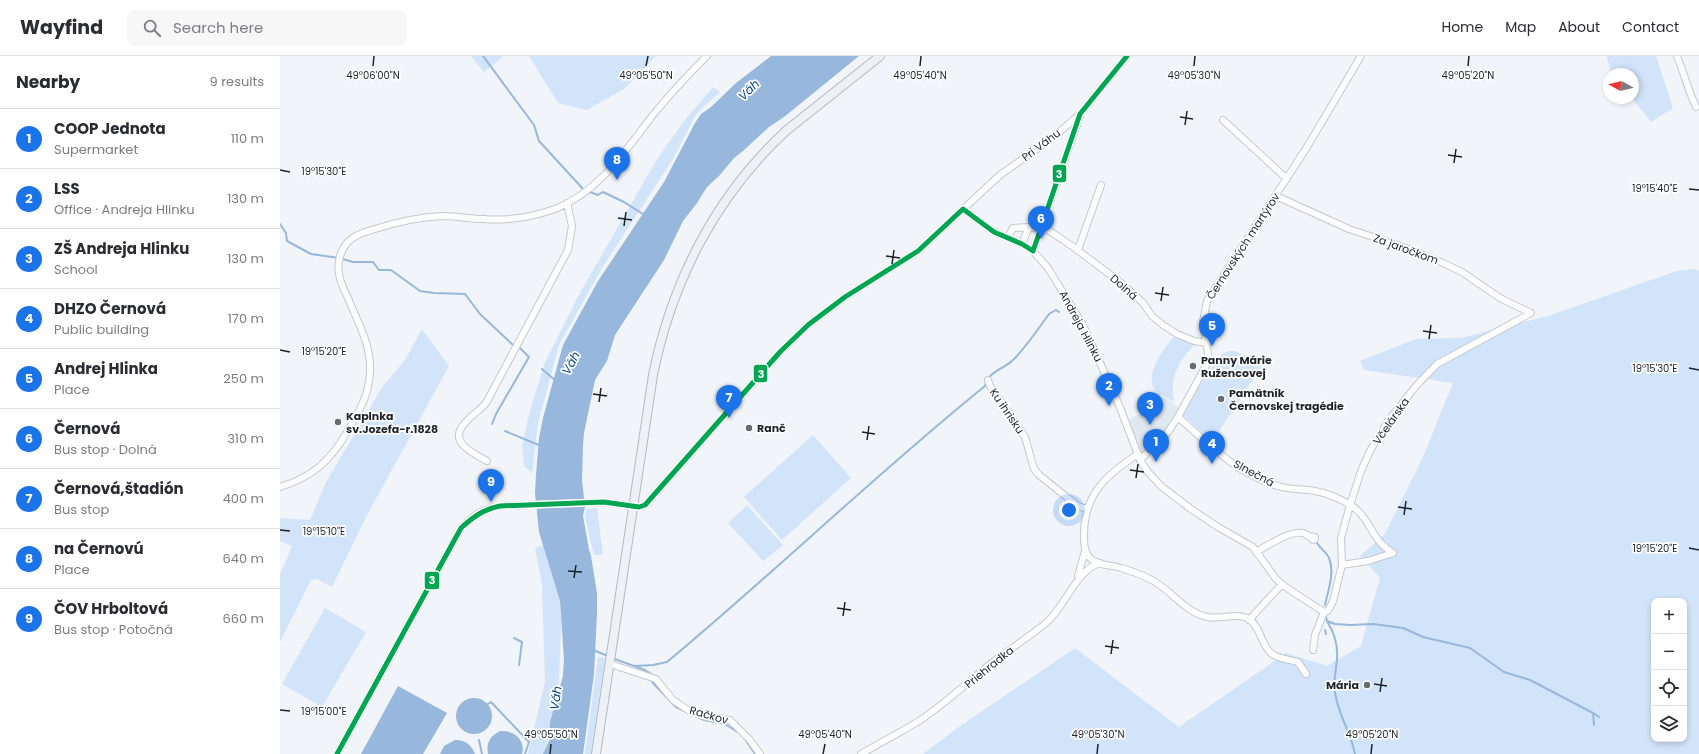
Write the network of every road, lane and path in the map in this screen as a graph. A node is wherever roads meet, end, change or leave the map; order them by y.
1 (707, 56) edge
2 (880, 56) edge
3 (1127, 56) edge
4 (1361, 56) edge
5 (1677, 56) edge
6 (1696, 107) dead end
7 (1080, 114) junction
8 (1223, 120) dead end
9 (1286, 179) junction
10 (1101, 185) dead end
11 (1276, 196) junction
12 (567, 203) junction
13 (963, 209) junction
14 (1029, 227) junction
15 (1041, 228) junction
16 (1008, 238) junction
17 (1022, 244) junction
18 (1078, 250) junction
19 (1033, 251) junction
20 (1531, 313) joint
21 (1207, 343) junction
22 (988, 380) dead end
23 (1178, 417) junction
24 (1139, 457) junction
25 (487, 461) dead end
26 (280, 487) edge
27 (1350, 505) junction
28 (633, 506) junction
29 (1087, 509) junction
30 (1309, 536) dead end
31 (1254, 550) junction
32 (1086, 551) junction
33 (1100, 564) junction
34 (1342, 566) junction
35 (1282, 584) junction
36 (1075, 586) junction
37 (1326, 611) junction
38 (1249, 620) junction
39 (1313, 650) dead end
40 (610, 659) junction
41 (1306, 674) dead end
42 (337, 754) edge
43 (596, 754) edge
44 (760, 754) edge
45 (861, 754) edge

1 - 12 street
2 - 28 main road
3 - 7 street, Pri Váhu
4 - 9 street, Černovských martýrov
5 - 6 street
7 - 13 street, Pri Váhu
7 - 15 street
8 - 9 street
9 - 11 street, Černovských martýrov
10 - 18 street
11 - 20 street, Za jaročkom
11 - 21 street, Černovských martýrov
12 - 25 street
12 - 26 street
13 - 16 street, Andreja Hlinku
13 - 28 street, Pri Váhu
14 - 15 street
14 - 16 street
14 - 17 street
15 - 18 street, Dolná
15 - 19 street
16 - 17 street, Andreja Hlinku
17 - 19 street, Andreja Hlinku
18 - 21 street, Dolná
19 - 24 street, Andreja Hlinku
20 - 27 street, Včelárska
21 - 23 street, Černovských martýrov
22 - 29 street, Ku ihrisku
23 - 24 street, Černovských martýrov
23 - 27 street, Slnečná
24 - 29 street, Černovských martýrov
24 - 31 street, Andreja Hlinku
27 - 34 street, Včelárska
27 - 34 street, Slnečná
28 - 40 main road
28 - 42 street
29 - 32 street, Černovských martýrov
30 - 31 street
31 - 35 street
32 - 33 street
32 - 36 street, Černovských martýrov
33 - 36 street, Priehradka
33 - 38 street
34 - 37 street, Včelárska
35 - 37 street
35 - 38 street
36 - 45 street, Priehradka
37 - 39 street, Včelárska
38 - 41 street
40 - 43 main road
40 - 44 street, Račkov

